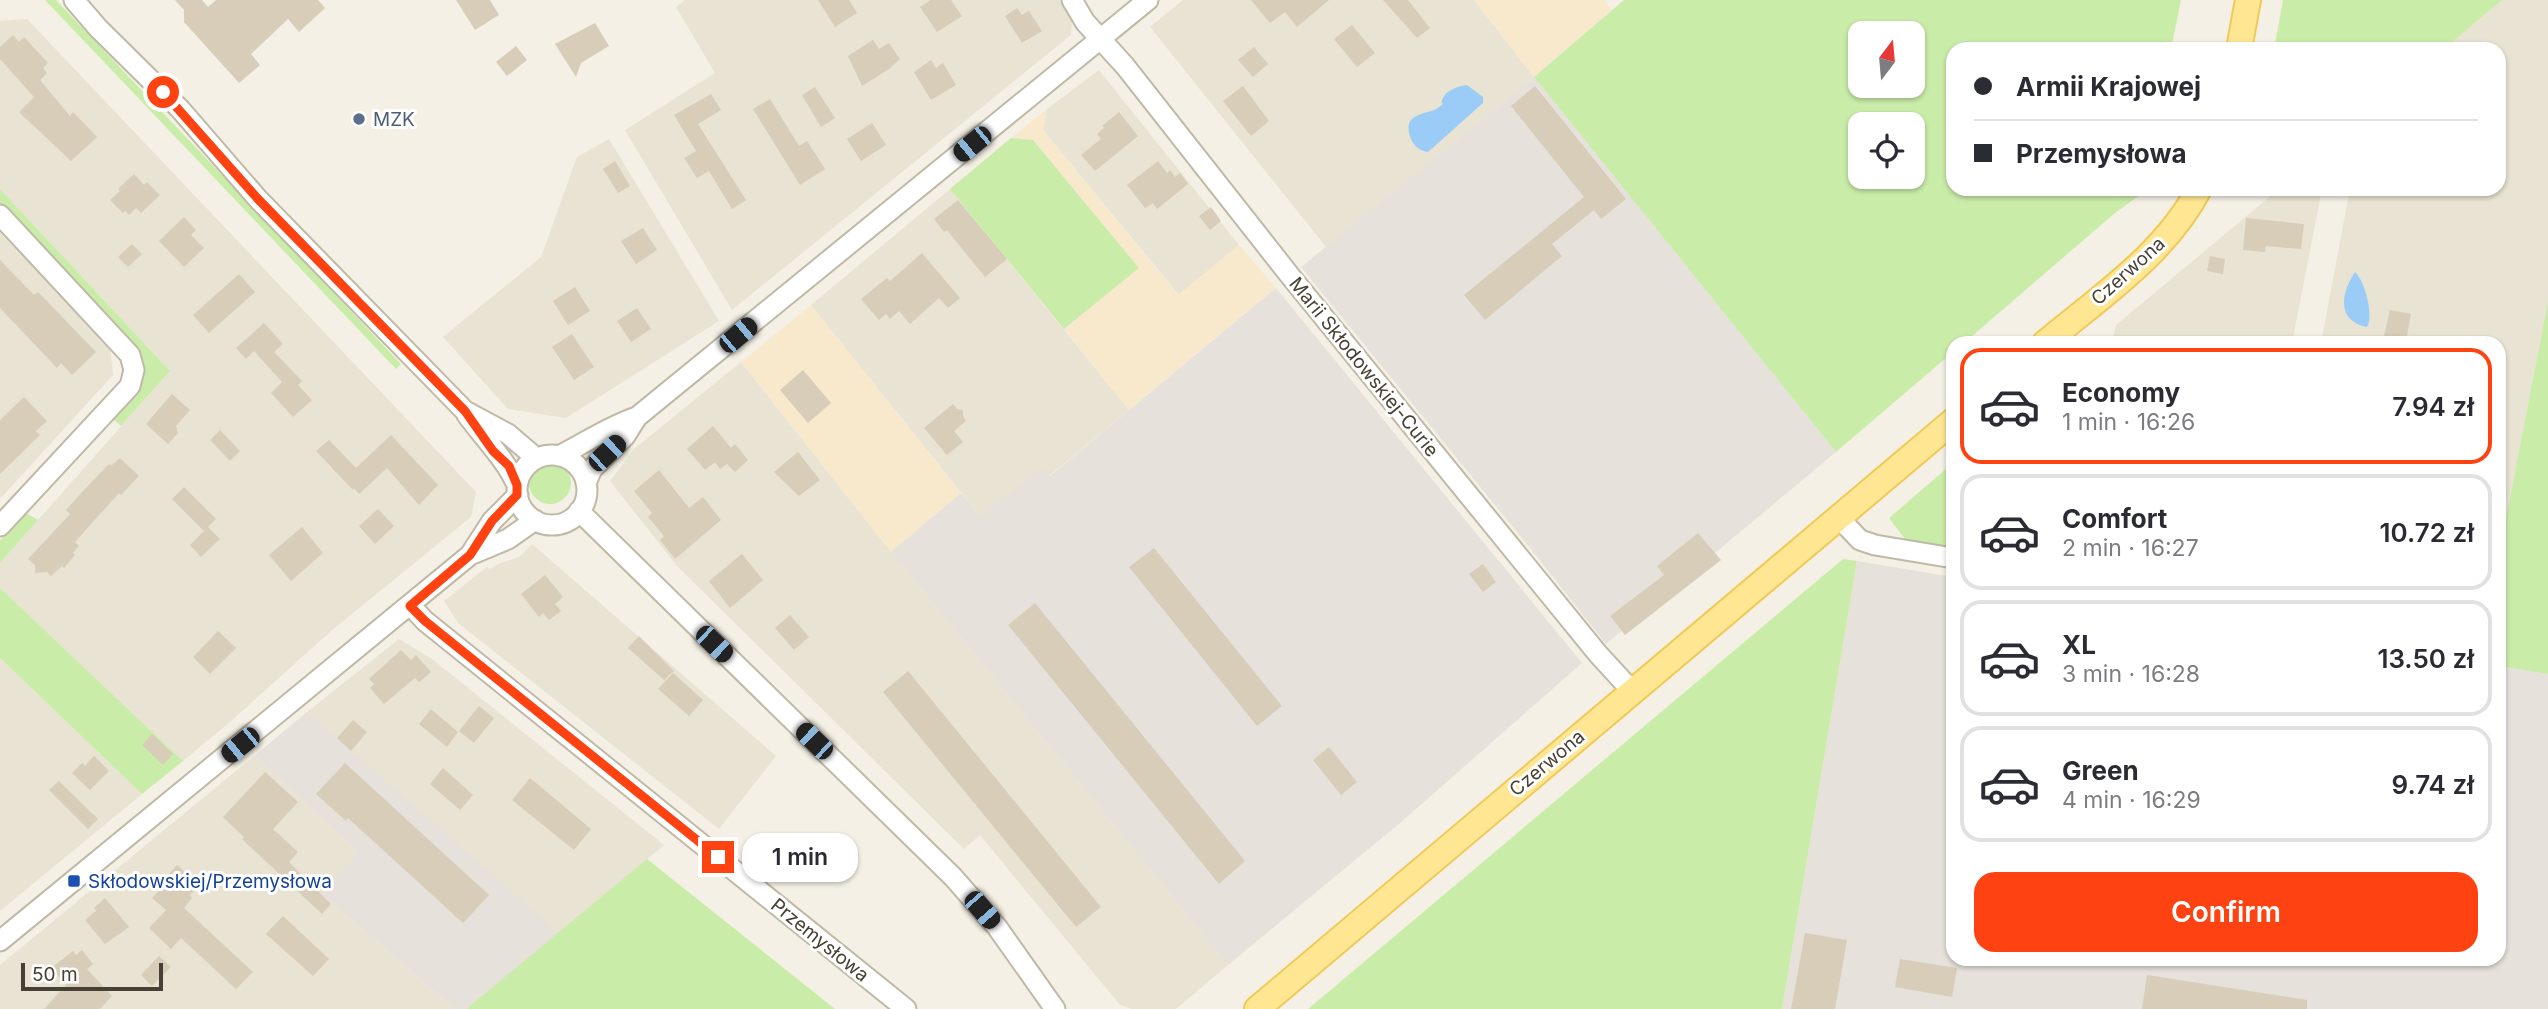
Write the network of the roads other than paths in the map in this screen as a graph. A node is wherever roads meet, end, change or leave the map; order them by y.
1 (74, 0) edge
2 (1072, 0) edge
3 (1148, 0) edge
4 (2248, 0) edge
5 (1100, 40) junction
6 (2240, 42) edge
7 (2195, 196) edge
8 (0, 215) edge
9 (2054, 336) edge
10 (465, 411) junction
11 (637, 417) junction
12 (1946, 427) edge
13 (559, 456) junction
14 (536, 458) junction
15 (586, 483) junction
16 (517, 490) junction
17 (579, 511) junction
18 (1838, 517) junction
19 (535, 520) junction
20 (0, 526) edge
21 (470, 555) junction
22 (1946, 557) edge
23 (410, 606) junction
24 (1632, 691) junction
25 (0, 942) edge
26 (906, 1009) edge
27 (1055, 1009) edge
28 (1257, 1009) edge

1 - 10 street
2 - 5 street, Marii Skłodowskiej-Curie
3 - 5 street
4 - 6 main road
5 - 11 street
5 - 24 street, Marii Skłodowskiej-Curie
7 - 9 main road, Czerwona
8 - 20 street
10 - 14 street
10 - 16 street
11 - 13 street
11 - 15 street
12 - 18 main road, Czerwona
13 - 14 street
13 - 15 street
14 - 16 street
15 - 17 street
16 - 19 street
16 - 21 street
17 - 19 street
17 - 27 street
18 - 22 street
18 - 24 main road, Czerwona
19 - 21 street
21 - 23 street
23 - 25 street
23 - 26 street, Przemysłowa
24 - 28 main road, Czerwona

